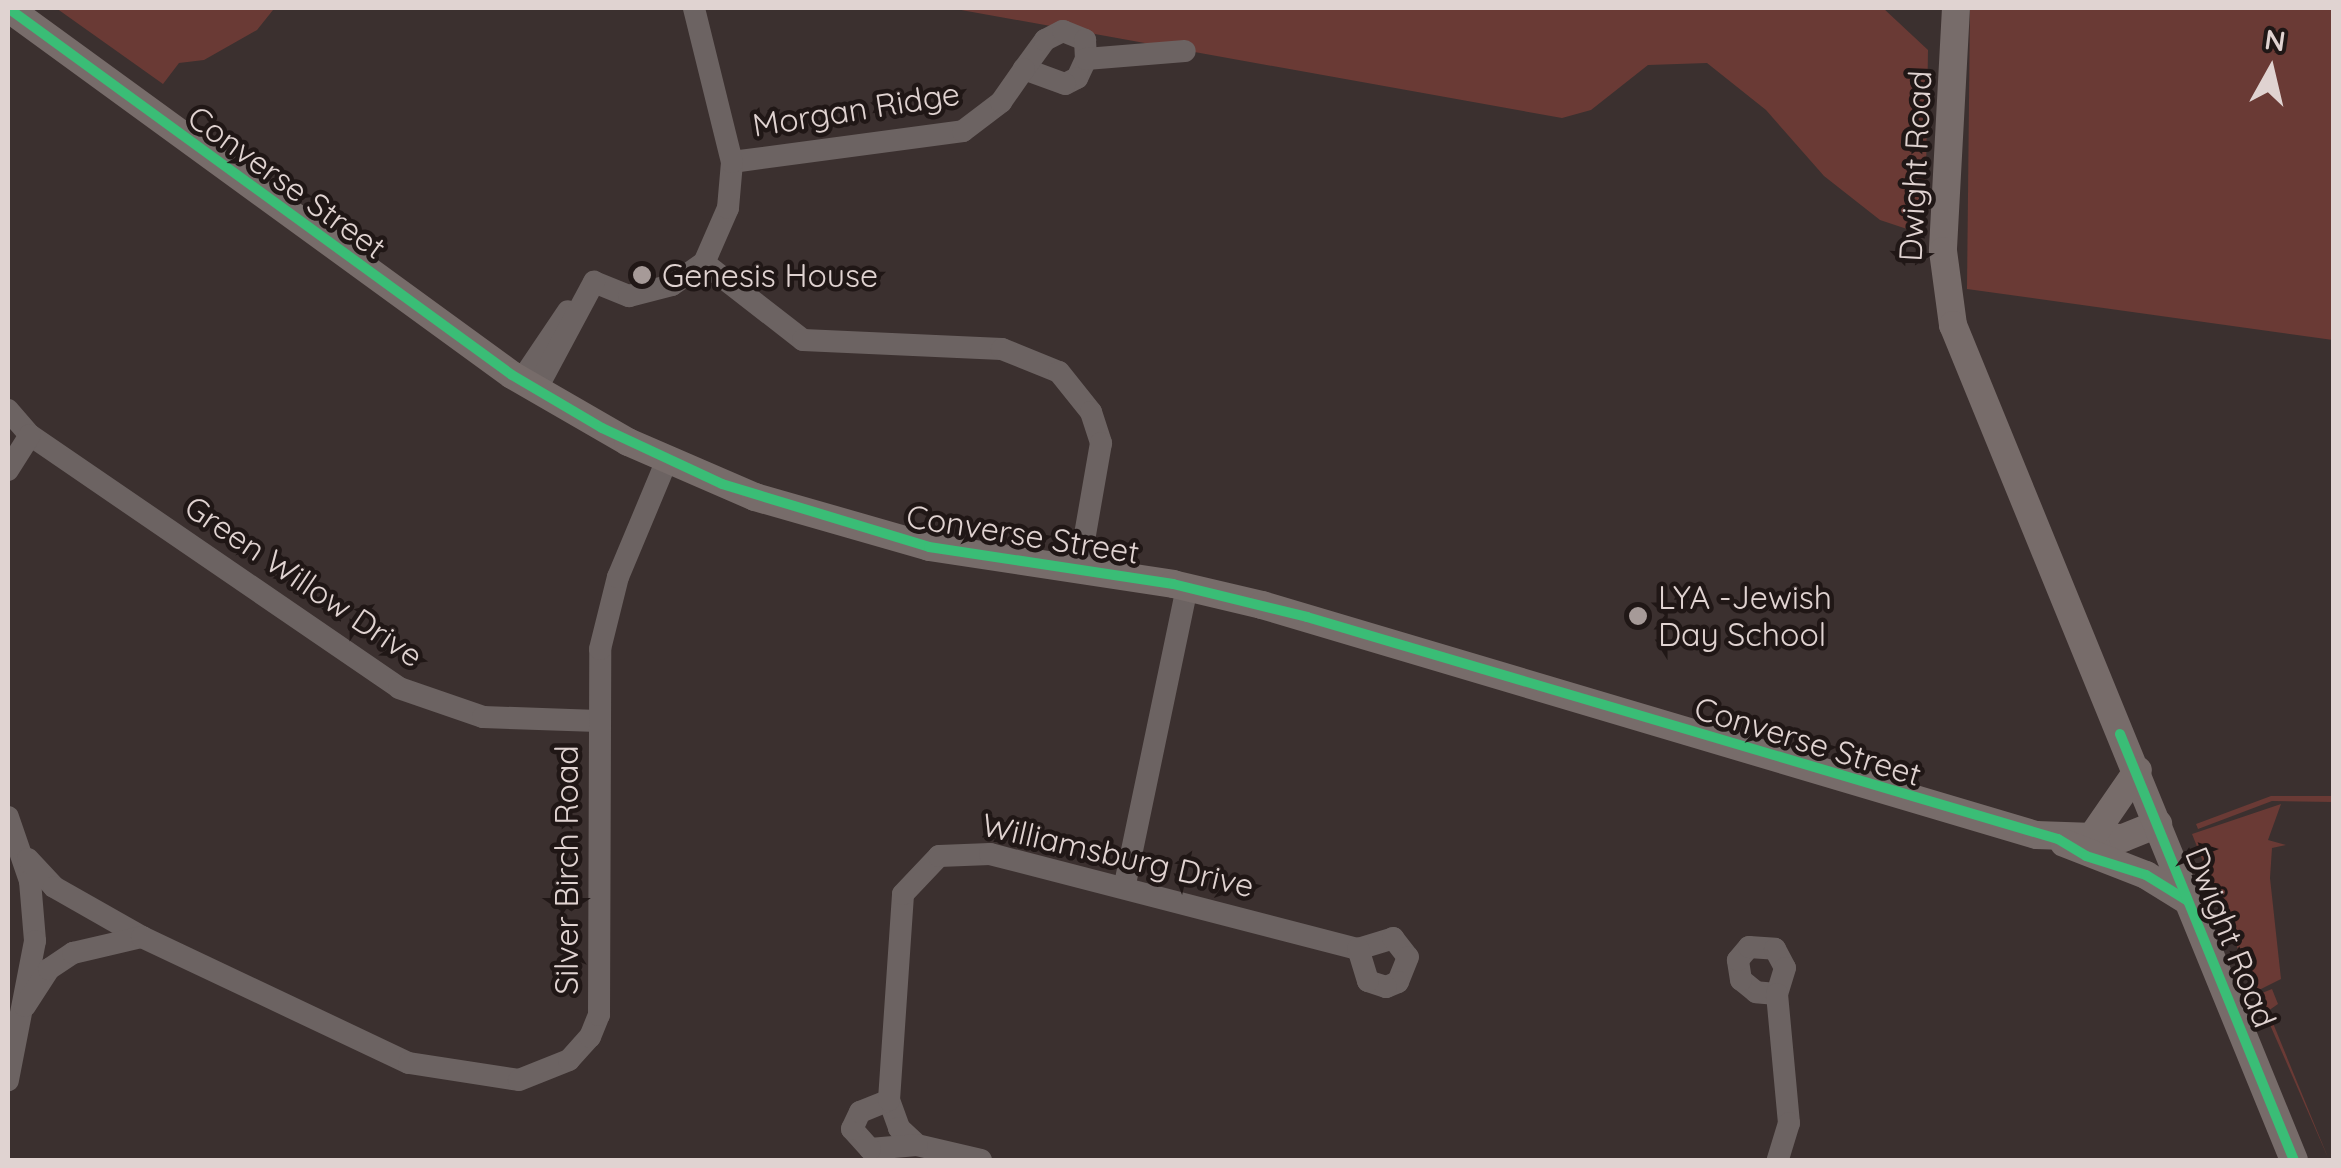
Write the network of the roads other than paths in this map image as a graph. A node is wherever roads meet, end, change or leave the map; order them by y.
1 (8, 8) edge
2 (694, 8) edge
3 (1956, 8) edge
4 (1185, 51) dead end
5 (1086, 59) junction
6 (1024, 69) junction
7 (732, 162) junction
8 (704, 263) junction
9 (528, 385) junction
10 (8, 410) edge
11 (30, 435) junction
12 (667, 460) junction
13 (8, 470) edge
14 (1079, 569) junction
15 (1188, 587) junction
16 (598, 721) junction
17 (2138, 770) junction
18 (8, 818) edge
19 (2158, 824) junction
20 (2058, 840) junction
21 (2089, 840) junction
22 (22, 852) junction
23 (1126, 884) junction
24 (2188, 901) junction
25 (142, 936) junction
26 (1358, 950) dead end
27 (1777, 994) dead end
28 (26, 1006) junction
29 (8, 1080) edge
30 (890, 1100) junction
31 (917, 1146) junction
32 (981, 1160) edge
33 (1778, 1160) edge
34 (2294, 1160) edge

1 - 9 main road, Converse Street
2 - 7 street
3 - 17 main road, Dwight Road
4 - 5 street
5 - 6 street
5 - 6 street, Morgan Ridge
6 - 7 street, Morgan Ridge
7 - 8 street
8 - 9 street
8 - 14 street
9 - 12 main road, Converse Street
10 - 11 street, Green Willow Drive
11 - 13 street
11 - 16 street, Green Willow Drive
12 - 14 main road, Converse Street
12 - 16 street, Silver Birch Road
14 - 15 main road, Converse Street
15 - 20 main road, Converse Street
15 - 23 street
16 - 25 street, Silver Birch Road
17 - 19 main road, Dwight Road
17 - 21 main road
18 - 22 street
19 - 21 main road, Converse Street
19 - 24 main road, Dwight Road
20 - 21 main road, Converse Street
20 - 24 main road
22 - 25 street, Silver Birch Road
22 - 28 street
23 - 26 street, Williamsburg Drive
23 - 30 street, Williamsburg Drive
24 - 34 main road, Dwight Road
25 - 28 street
27 - 33 street
28 - 29 street
30 - 31 street
30 - 31 street
31 - 32 street

